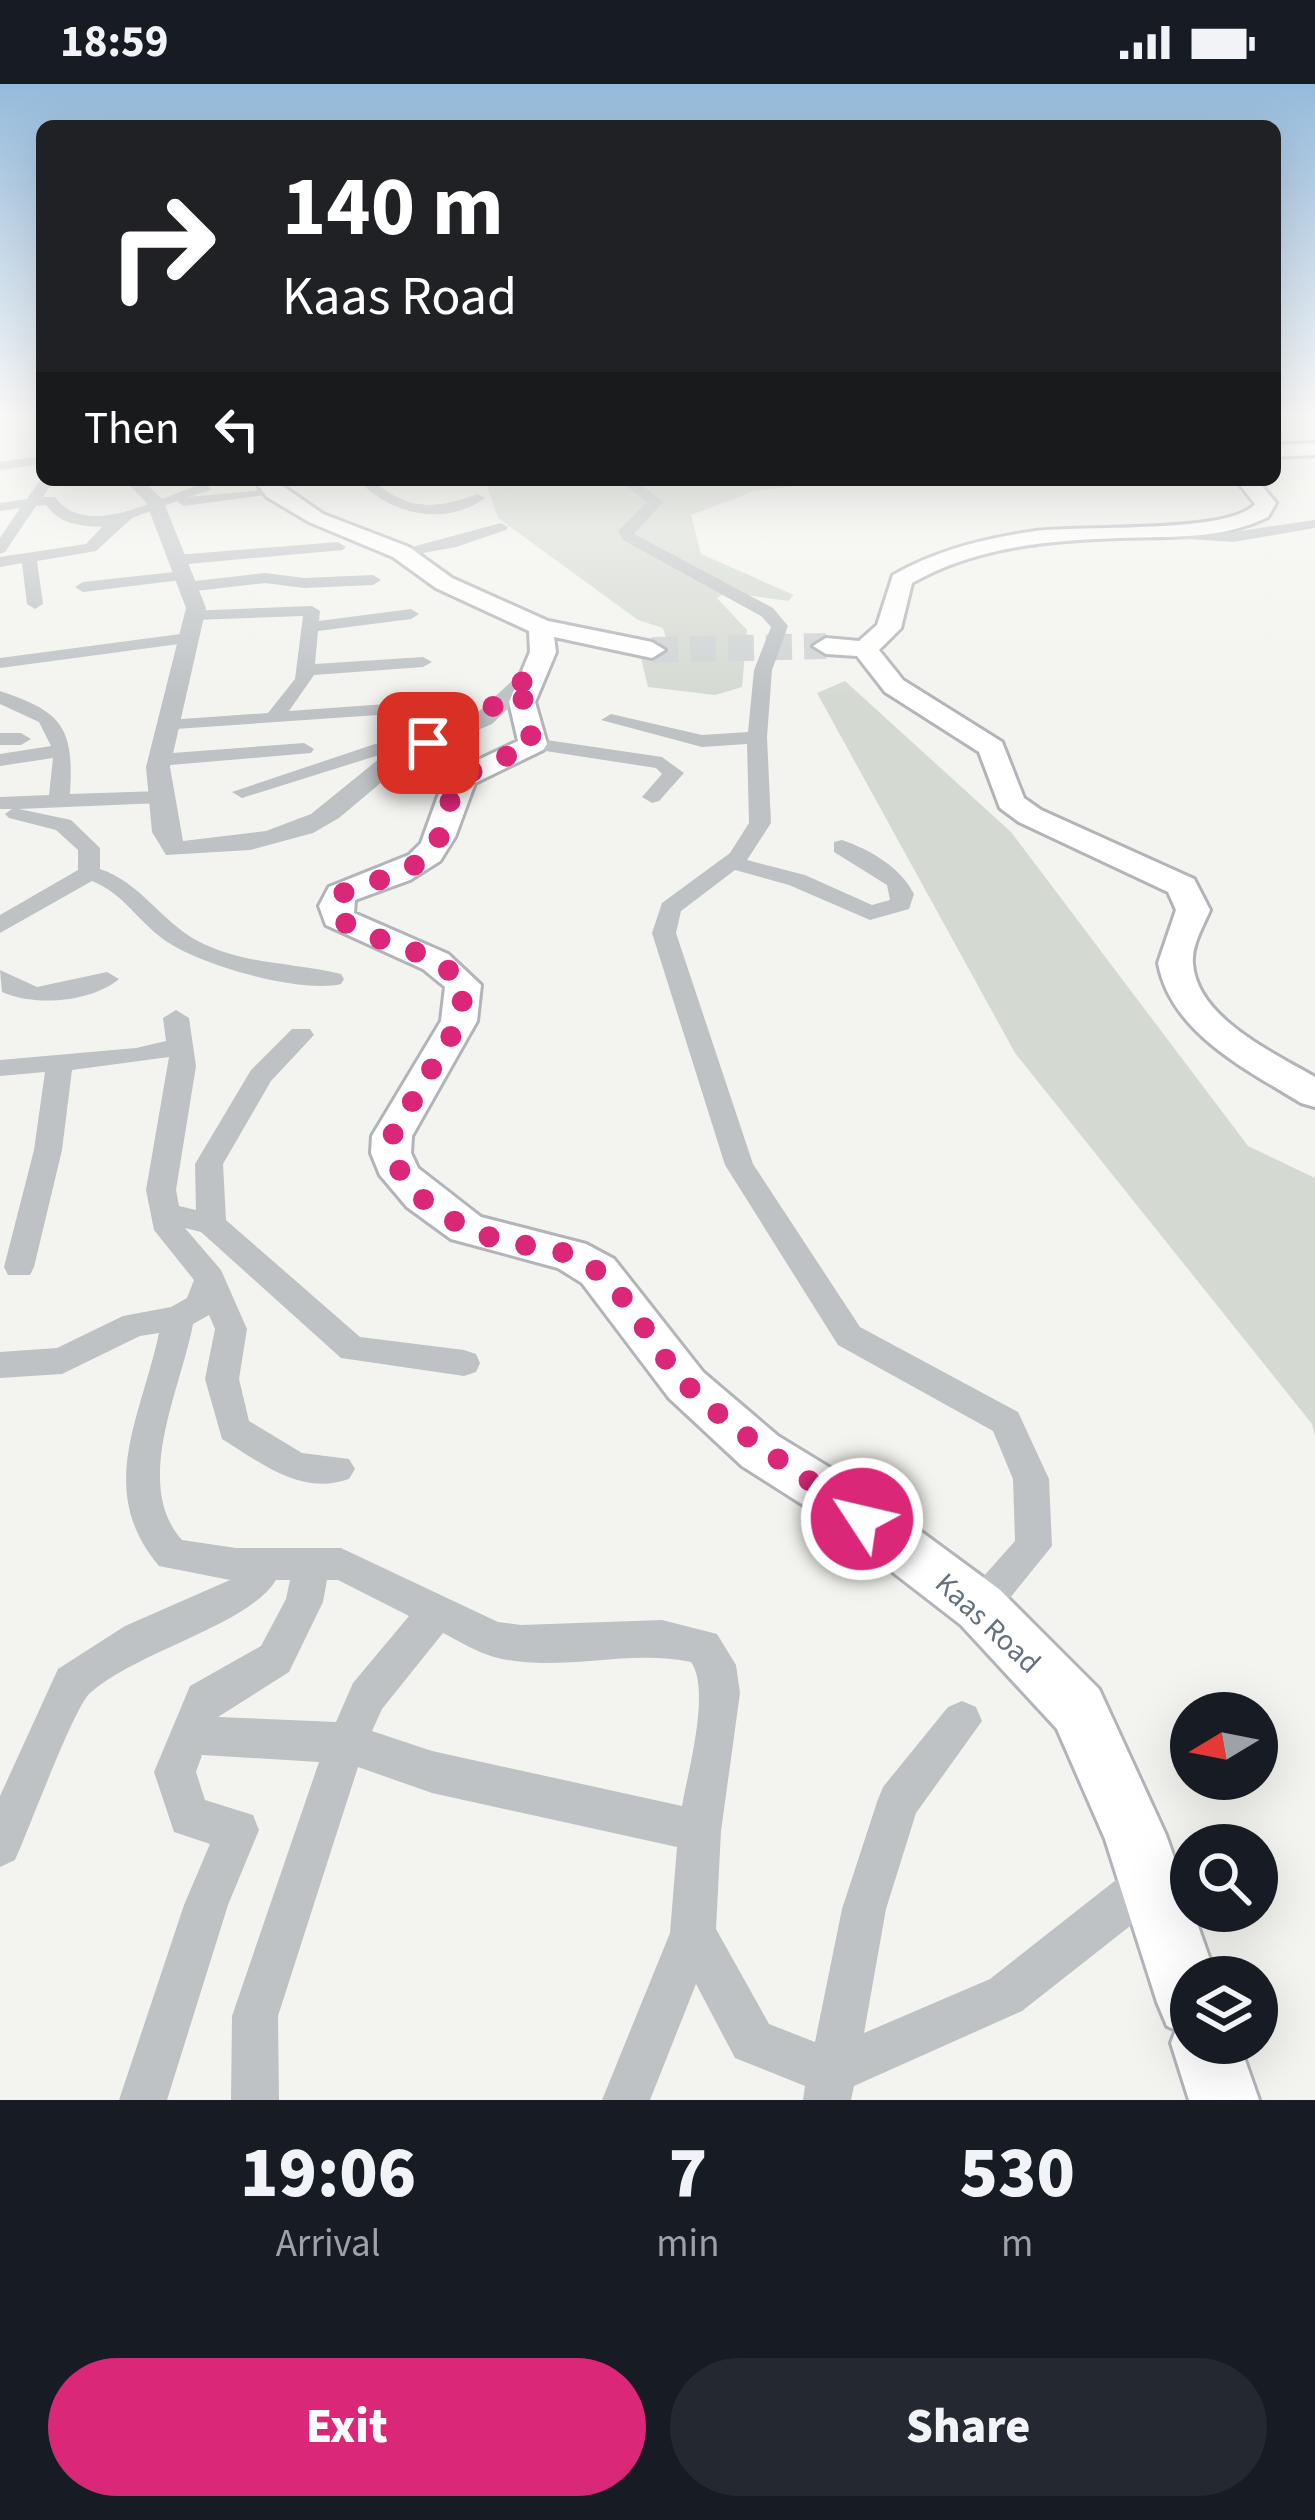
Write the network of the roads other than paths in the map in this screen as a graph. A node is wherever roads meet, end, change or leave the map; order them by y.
1 (24, 509) edge
2 (55, 509) edge
3 (143, 509) edge
4 (157, 509) edge
5 (302, 509) edge
6 (420, 509) edge
7 (452, 509) edge
8 (648, 509) edge
9 (1263, 509) edge
10 (112, 522) junction
11 (501, 526) dead end
12 (1312, 526) edge
13 (1141, 531) junction
14 (338, 547) dead end
15 (0, 549) edge
16 (300, 550) junction
17 (401, 552) junction
18 (29, 560) junction
19 (0, 562) edge
20 (183, 574) junction
21 (373, 580) dead end
22 (304, 583) junction
23 (83, 587) dead end
24 (35, 604) dead end
25 (411, 614) dead end
26 (311, 619) junction
27 (191, 627) junction
28 (541, 627) junction
29 (826, 646) tunnel mouth
30 (865, 649) junction
31 (652, 650) tunnel mouth
32 (423, 662) dead end
33 (0, 663) edge
34 (305, 670) junction
35 (532, 675) junction
36 (0, 698) edge
37 (400, 709) dead end
38 (275, 717) junction
39 (611, 720) dead end
40 (167, 726) junction
41 (757, 737) junction
42 (533, 744) junction
43 (304, 749) dead end
44 (63, 750) junction
45 (405, 751) junction
46 (0, 760) edge
47 (160, 760) junction
48 (242, 792) dead end
49 (652, 796) dead end
50 (161, 797) junction
51 (59, 802) junction
52 (10, 812) edge
53 (842, 847) dead end
54 (731, 862) junction
55 (89, 873) junction
56 (0, 926) edge
57 (0, 977) edge
58 (332, 979) dead end
59 (106, 980) dead end
60 (32, 997) junction
61 (0, 1003) edge
62 (301, 1035) dead end
63 (60, 1063) junction
64 (0, 1068) edge
65 (1315, 1094) edge
66 (165, 1213) junction
67 (211, 1224) junction
68 (19, 1267) dead end
69 (210, 1278) junction
70 (178, 1318) junction
71 (464, 1363) dead end
72 (0, 1365) edge
73 (337, 1468) dead end
74 (266, 1564) junction
75 (312, 1564) junction
76 (980, 1607) junction
77 (438, 1610) junction
78 (962, 1721) dead end
79 (190, 1735) junction
80 (347, 1743) junction
81 (700, 1832) junction
82 (0, 1845) edge
83 (1150, 1881) junction
84 (693, 1933) junction
85 (1175, 1956) edge
86 (1211, 2064) edge
87 (829, 2086) edge
88 (142, 2100) edge
89 (255, 2100) edge
90 (626, 2100) edge
91 (1224, 2100) edge

1 - 15 street
2 - 10 street
3 - 10 street
4 - 20 street
5 - 17 main road
6 - 7 street
8 - 41 street
9 - 13 main road
10 - 18 street
11 - 17 street
12 - 13 street
13 - 30 main road
14 - 16 street
16 - 20 street
16 - 22 street
17 - 28 main road
18 - 19 street
18 - 24 street
20 - 22 street
20 - 23 street
20 - 27 street
21 - 22 street
22 - 26 street
25 - 26 street
26 - 27 street
26 - 34 street
27 - 33 street
27 - 40 street
28 - 31 main road
28 - 35 main road
29 - 30 main road
30 - 65 main road
32 - 34 street
34 - 38 street
35 - 42 main road
35 - 45 street
36 - 44 street
37 - 38 street
38 - 40 street
39 - 41 street
40 - 47 street
41 - 54 street
42 - 49 street
42 - 76 main road, Kaas Road
43 - 47 street
44 - 46 street
44 - 51 street
45 - 48 street
45 - 50 street
47 - 50 street
50 - 51 street
51 - 52 street
52 - 55 street
53 - 54 street
54 - 76 street
55 - 56 street
55 - 58 street
57 - 60 street
59 - 60 street
60 - 61 street
62 - 67 street
63 - 64 street
63 - 66 street
63 - 68 street
66 - 67 street
66 - 69 street
67 - 71 street
69 - 70 street
69 - 73 street
70 - 72 street
70 - 74 street
74 - 75 street
74 - 82 street
75 - 77 street
75 - 79 street
76 - 83 main road, Kaas Road
77 - 80 street
77 - 81 street
78 - 87 street
79 - 80 street
79 - 88 street
80 - 81 street
80 - 89 street
81 - 84 street
83 - 85 main road, Kaas Road
83 - 87 street
84 - 87 street
84 - 90 street
86 - 91 main road

